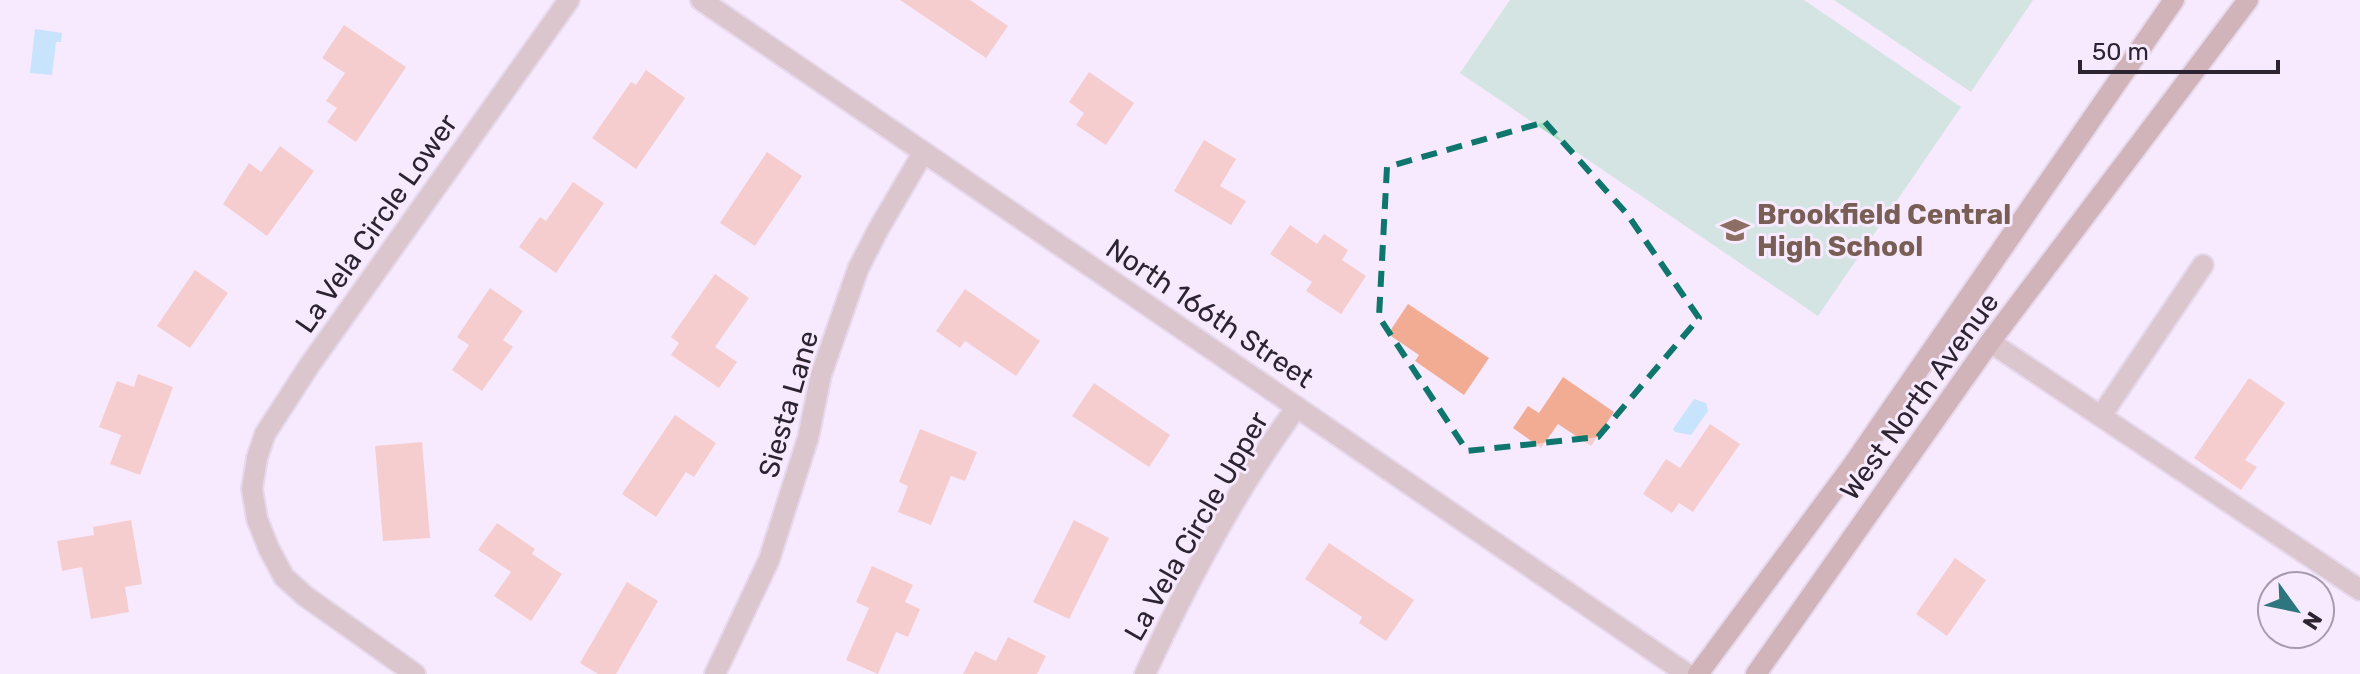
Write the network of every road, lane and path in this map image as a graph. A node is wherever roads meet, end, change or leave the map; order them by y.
1 (569, 0) edge
2 (701, 0) edge
3 (2174, 0) edge
4 (2248, 0) edge
5 (923, 153) junction
6 (2203, 265) dead end
7 (1990, 342) junction
8 (1297, 407) junction
9 (2101, 416) junction
10 (2359, 588) edge
11 (415, 674) edge
12 (715, 674) edge
13 (1145, 674) edge
14 (1687, 674) edge
15 (1698, 674) edge
16 (1756, 674) edge

1 - 11 street, La Vela Circle Lower
2 - 5 street, North 166th Street
3 - 15 main road, West North Avenue
4 - 7 main road, West North Avenue
5 - 8 street, North 166th Street
5 - 12 street, Siesta Lane
6 - 9 street
7 - 9 street
7 - 16 main road, West North Avenue
8 - 13 street, La Vela Circle Upper
8 - 14 street, North 166th Street
9 - 10 street

